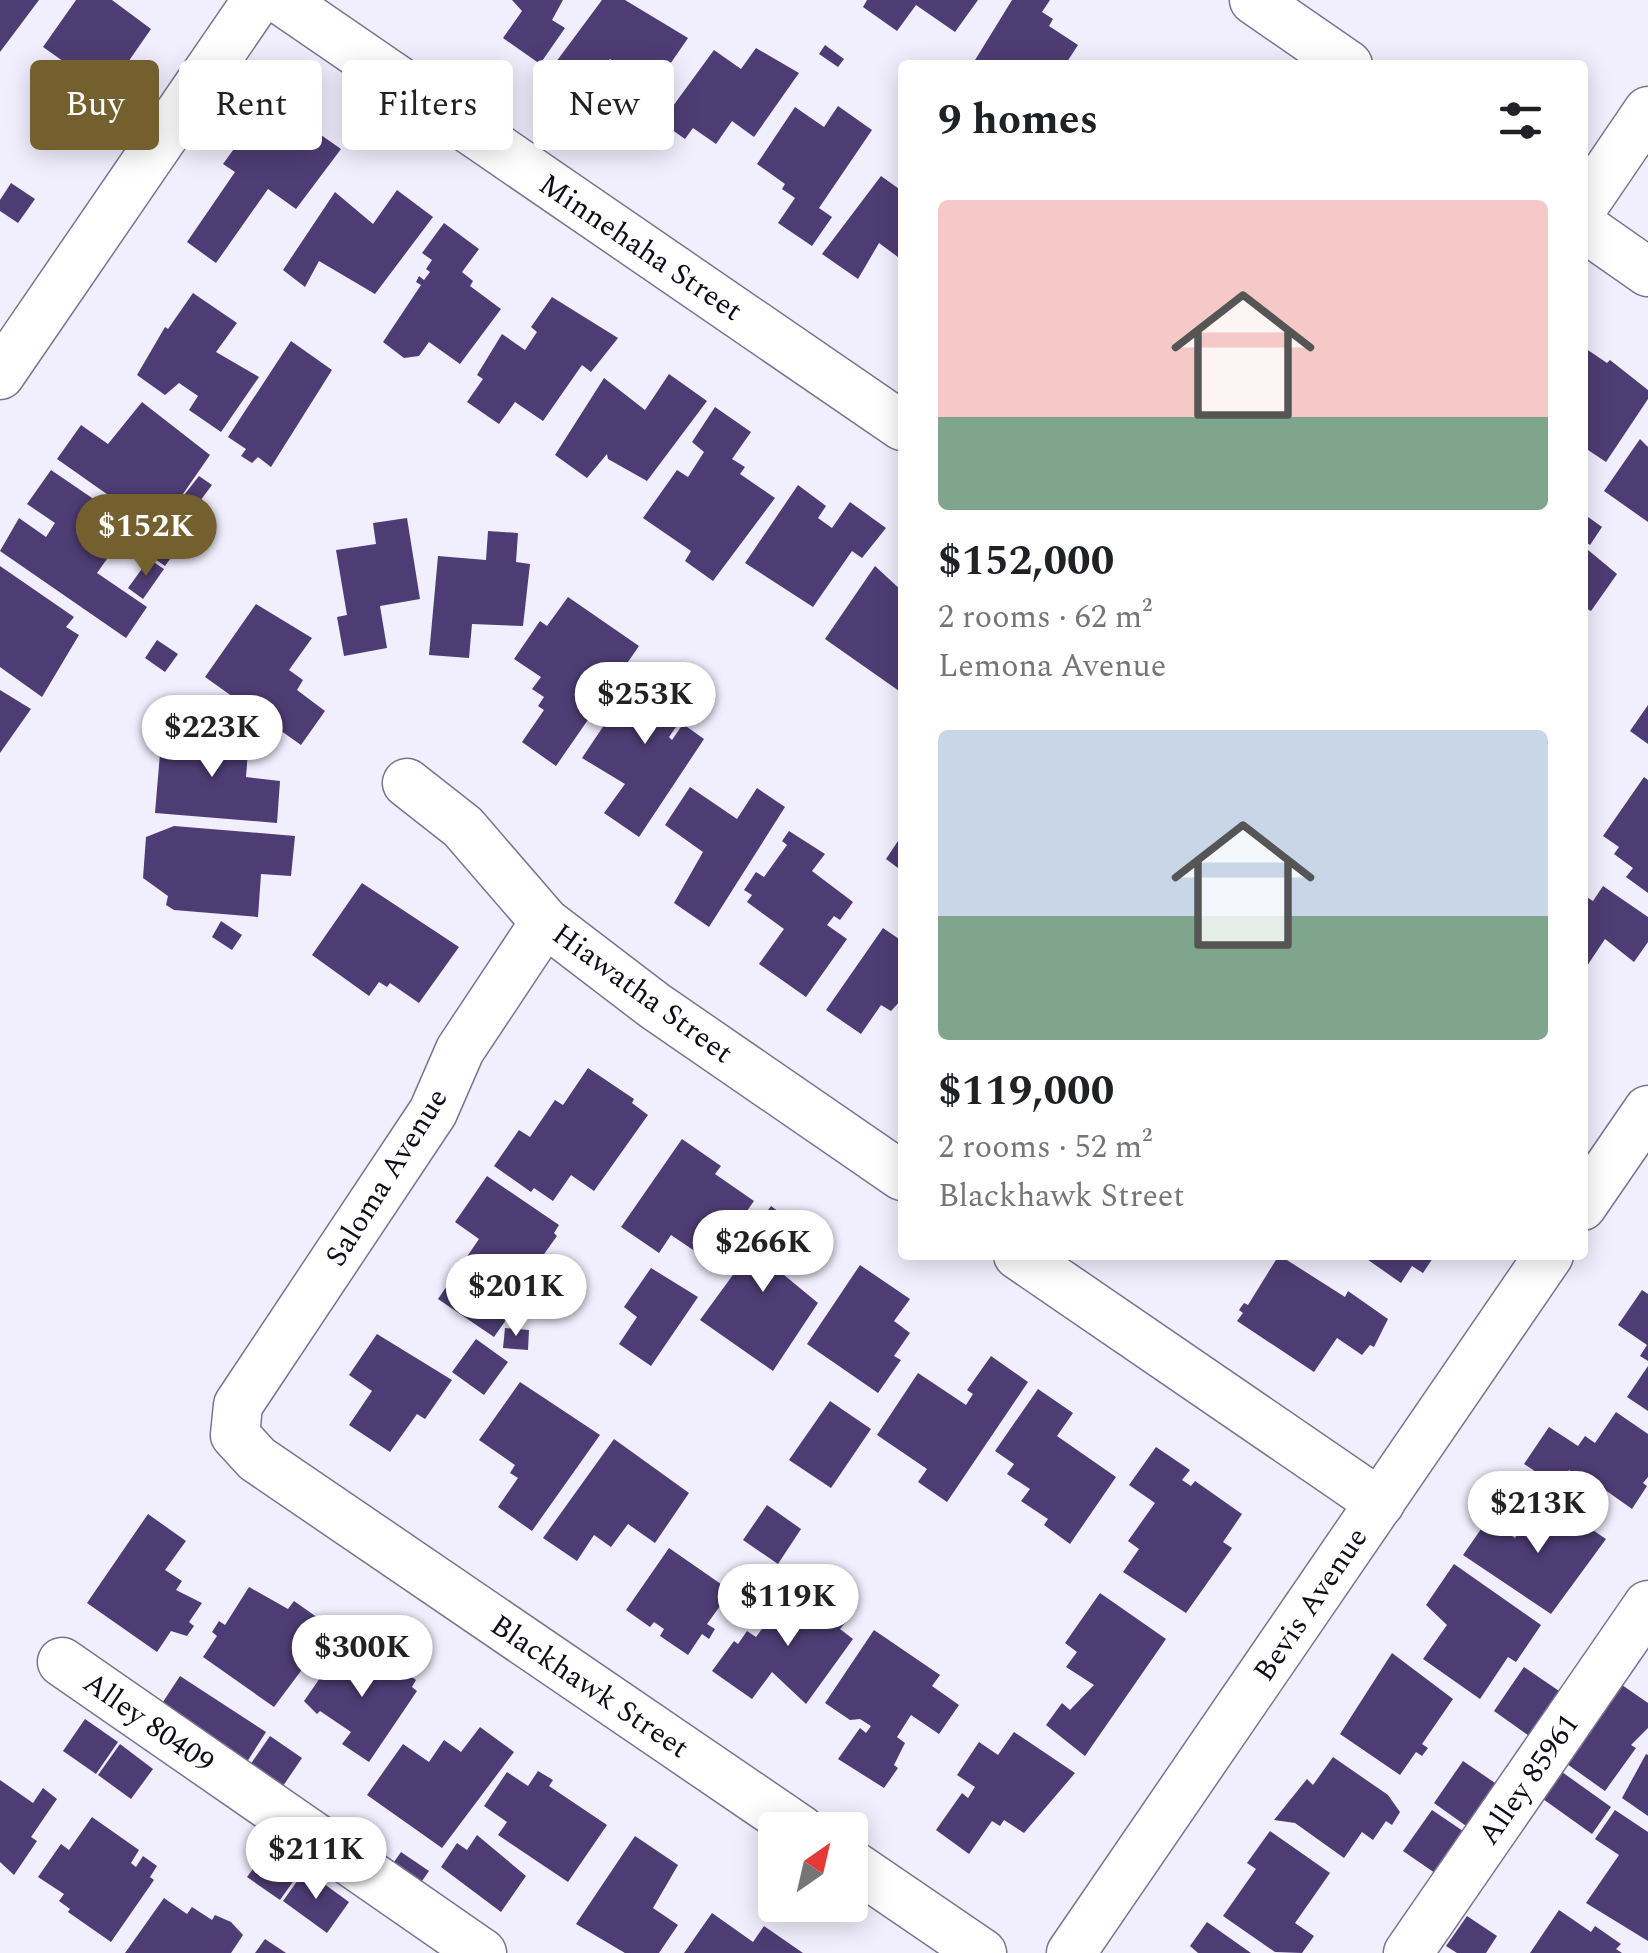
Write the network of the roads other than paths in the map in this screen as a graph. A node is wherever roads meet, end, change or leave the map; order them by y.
1 (257, 0) edge
2 (280, 0) edge
3 (1254, 0) edge
4 (1341, 60) edge
5 (1648, 111) edge
6 (1588, 199) edge
7 (1588, 230) edge
8 (1648, 272) edge
9 (0, 375) edge
10 (898, 423) edge
11 (407, 783) dead end
12 (546, 922) junction
13 (1648, 1110) edge
14 (898, 1173) edge
15 (1588, 1197) edge
16 (1025, 1260) edge
17 (1546, 1260) edge
18 (235, 1435) joint
19 (1380, 1502) junction
20 (1648, 1604) edge
21 (62, 1662) dead end
22 (776, 1812) edge
23 (868, 1875) edge
24 (482, 1953) edge
25 (982, 1953) edge
26 (1071, 1953) edge
27 (1408, 1953) edge

1 - 9 street
2 - 10 street, Minnehaha Street
3 - 4 street
5 - 6 street
7 - 8 street
11 - 12 street, Hiawatha Street
12 - 14 street, Hiawatha Street
12 - 18 street, Saloma Avenue
13 - 15 street
16 - 19 street
17 - 19 street, Bevis Avenue
18 - 22 street, Blackhawk Street
19 - 26 street, Bevis Avenue
20 - 27 street, Alley 85961
21 - 24 street, Alley 80409
23 - 25 street

